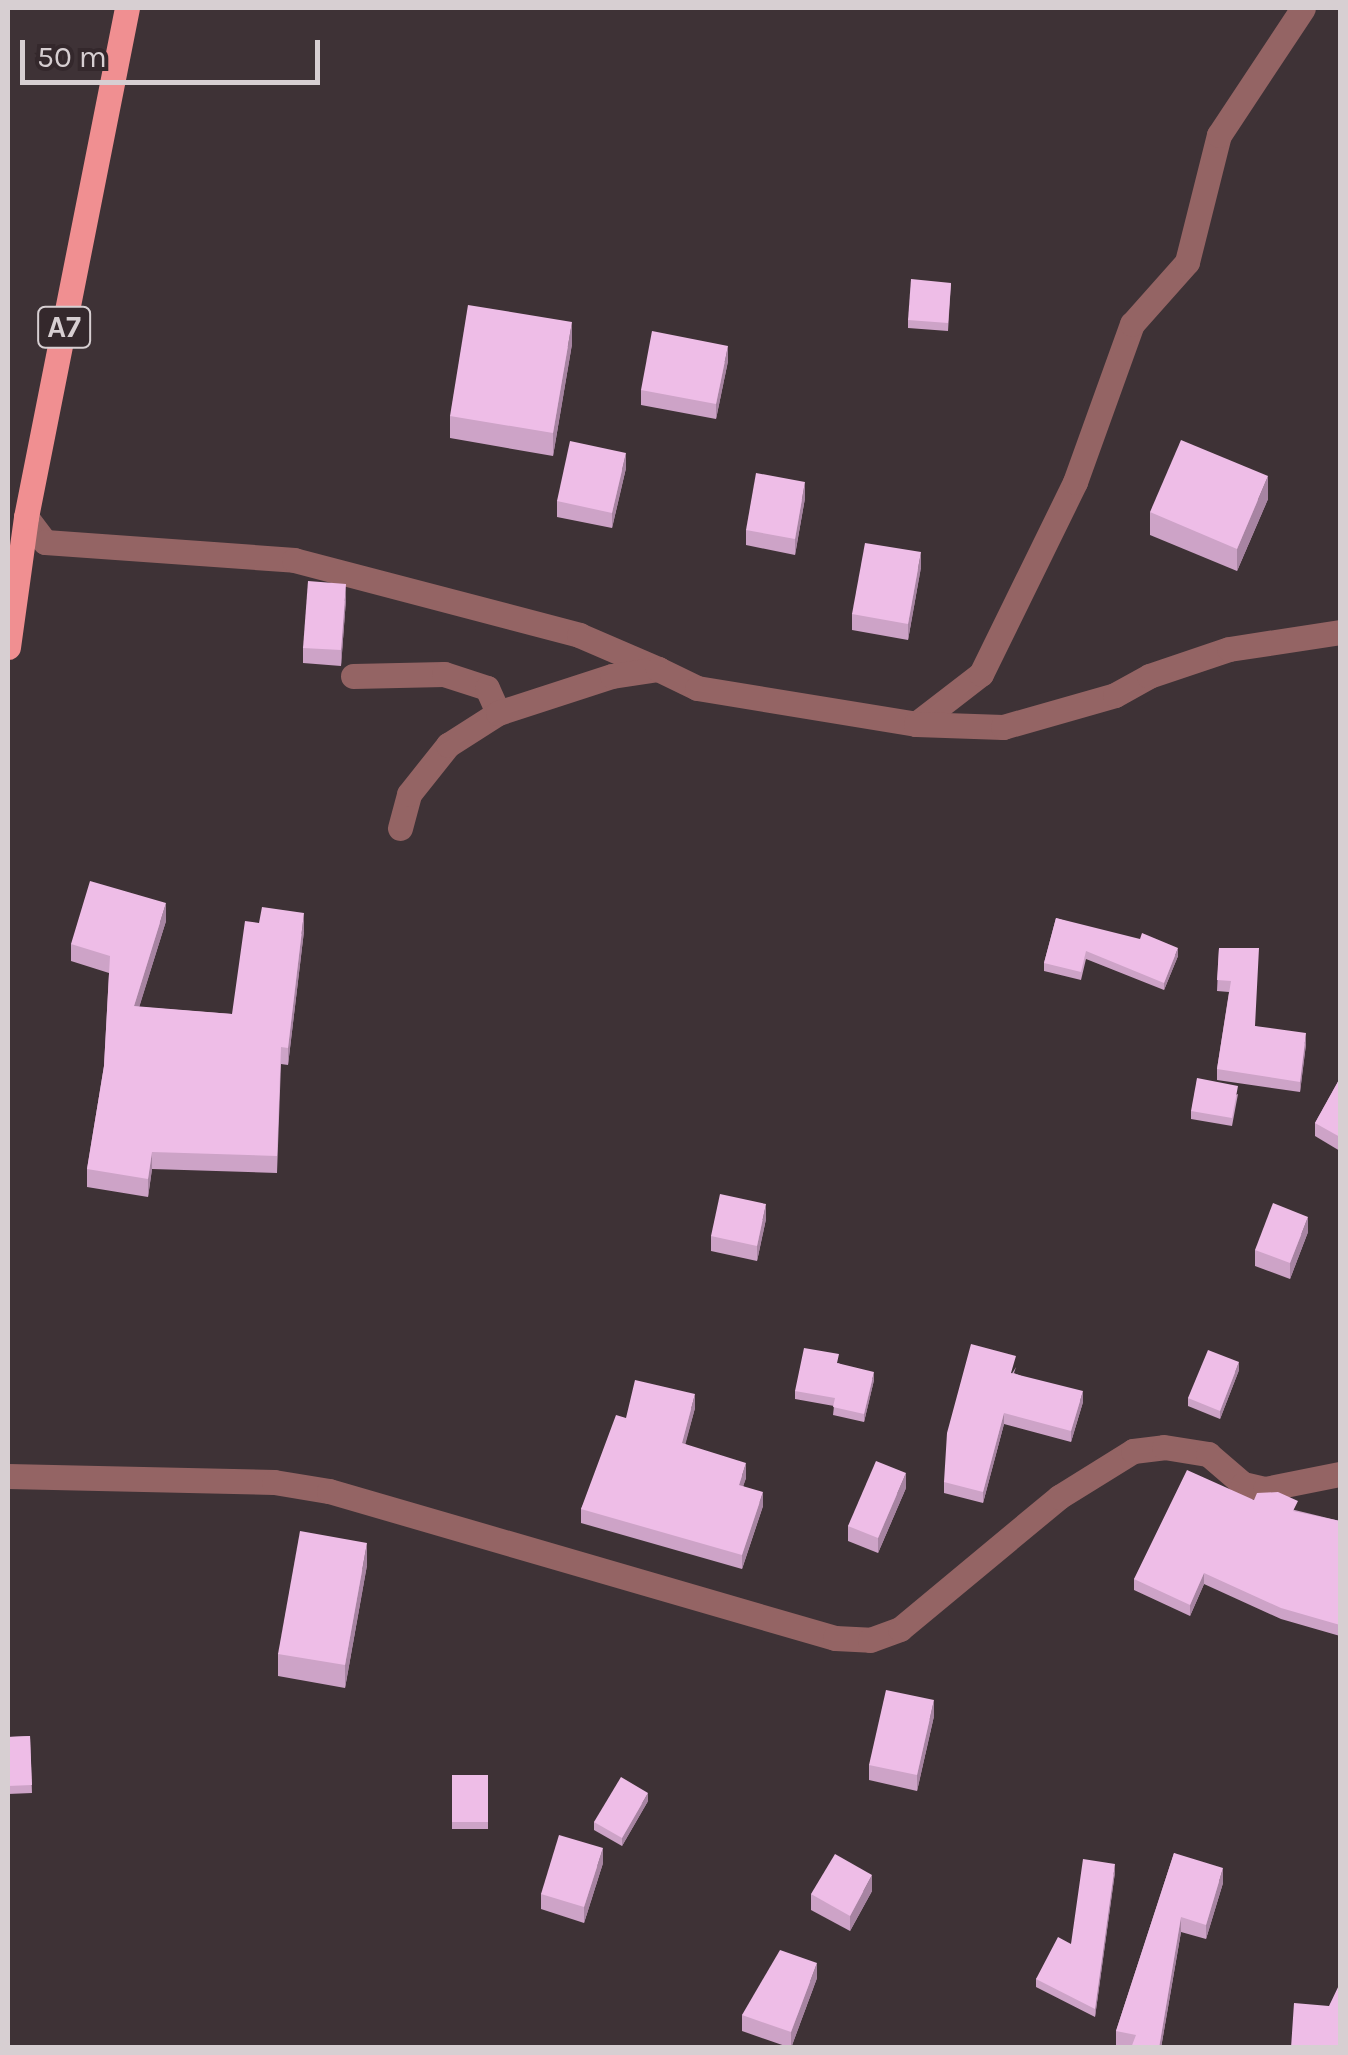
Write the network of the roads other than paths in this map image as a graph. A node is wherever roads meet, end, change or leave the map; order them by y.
1 (127, 8) edge
2 (1304, 8) edge
3 (26, 518) junction
4 (1340, 632) edge
5 (8, 647) edge
6 (658, 668) junction
7 (354, 676) dead end
8 (498, 713) junction
9 (916, 724) junction
10 (400, 828) dead end
11 (1340, 1474) edge
12 (8, 1476) edge

1 - 3 main road, A7
2 - 9 street
3 - 5 main road, A7
3 - 6 street
4 - 9 street
6 - 8 street
6 - 9 street
7 - 8 street
8 - 10 street
11 - 12 street

